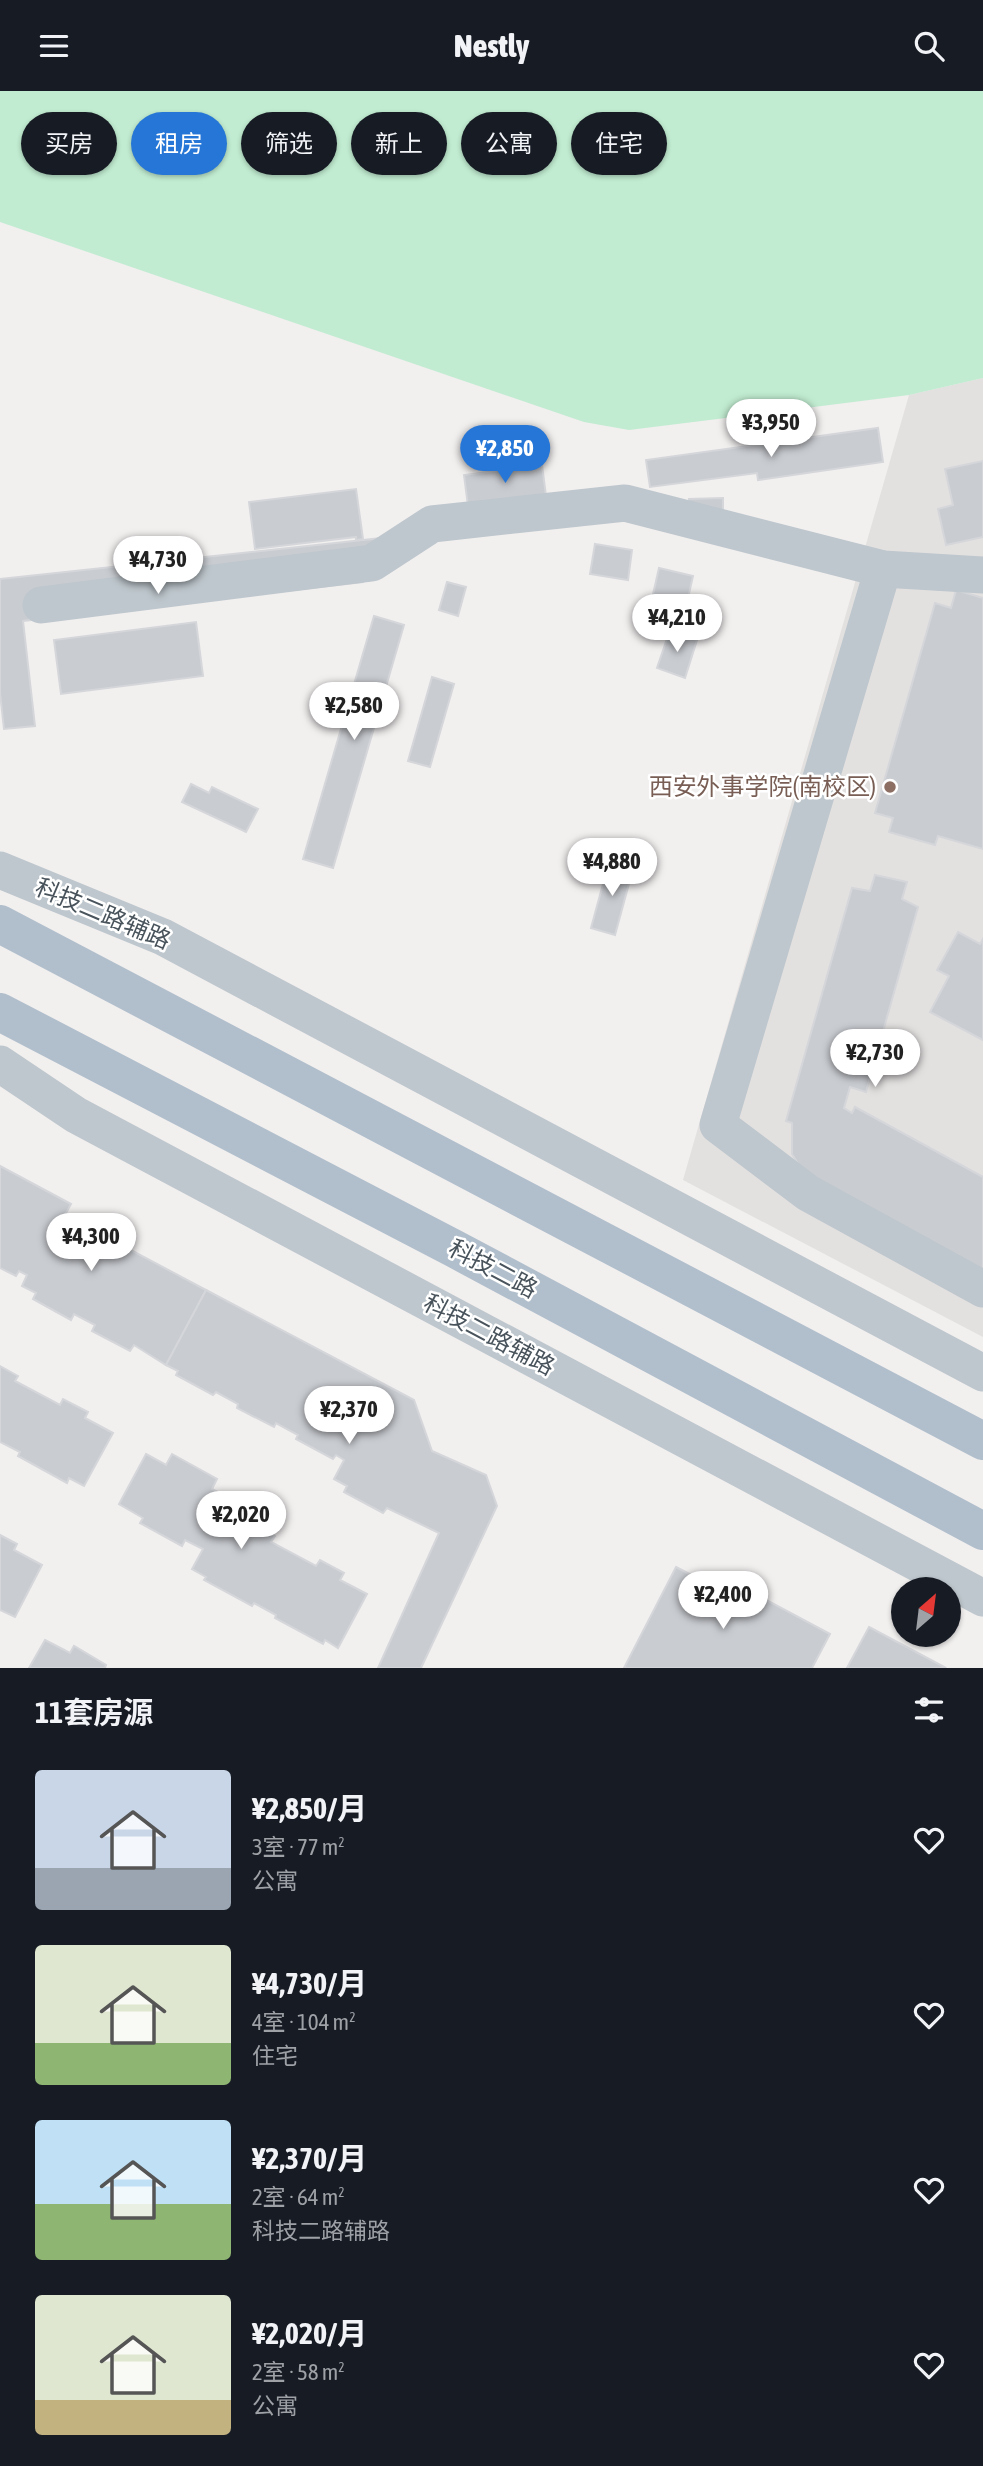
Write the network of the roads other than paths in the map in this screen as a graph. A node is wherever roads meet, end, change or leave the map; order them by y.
1 (883, 569) junction
2 (983, 575) edge
3 (41, 605) dead end
4 (0, 870) edge
5 (0, 924) edge
6 (0, 1012) edge
7 (0, 1064) edge
8 (983, 1289) edge
9 (983, 1373) edge
10 (983, 1441) edge
11 (983, 1531) edge
12 (983, 1598) edge

1 - 2 street
1 - 3 street
1 - 8 street
4 - 9 street, 科技二路辅路
5 - 10 main road
6 - 11 main road, 科技二路
7 - 12 street, 科技二路辅路

